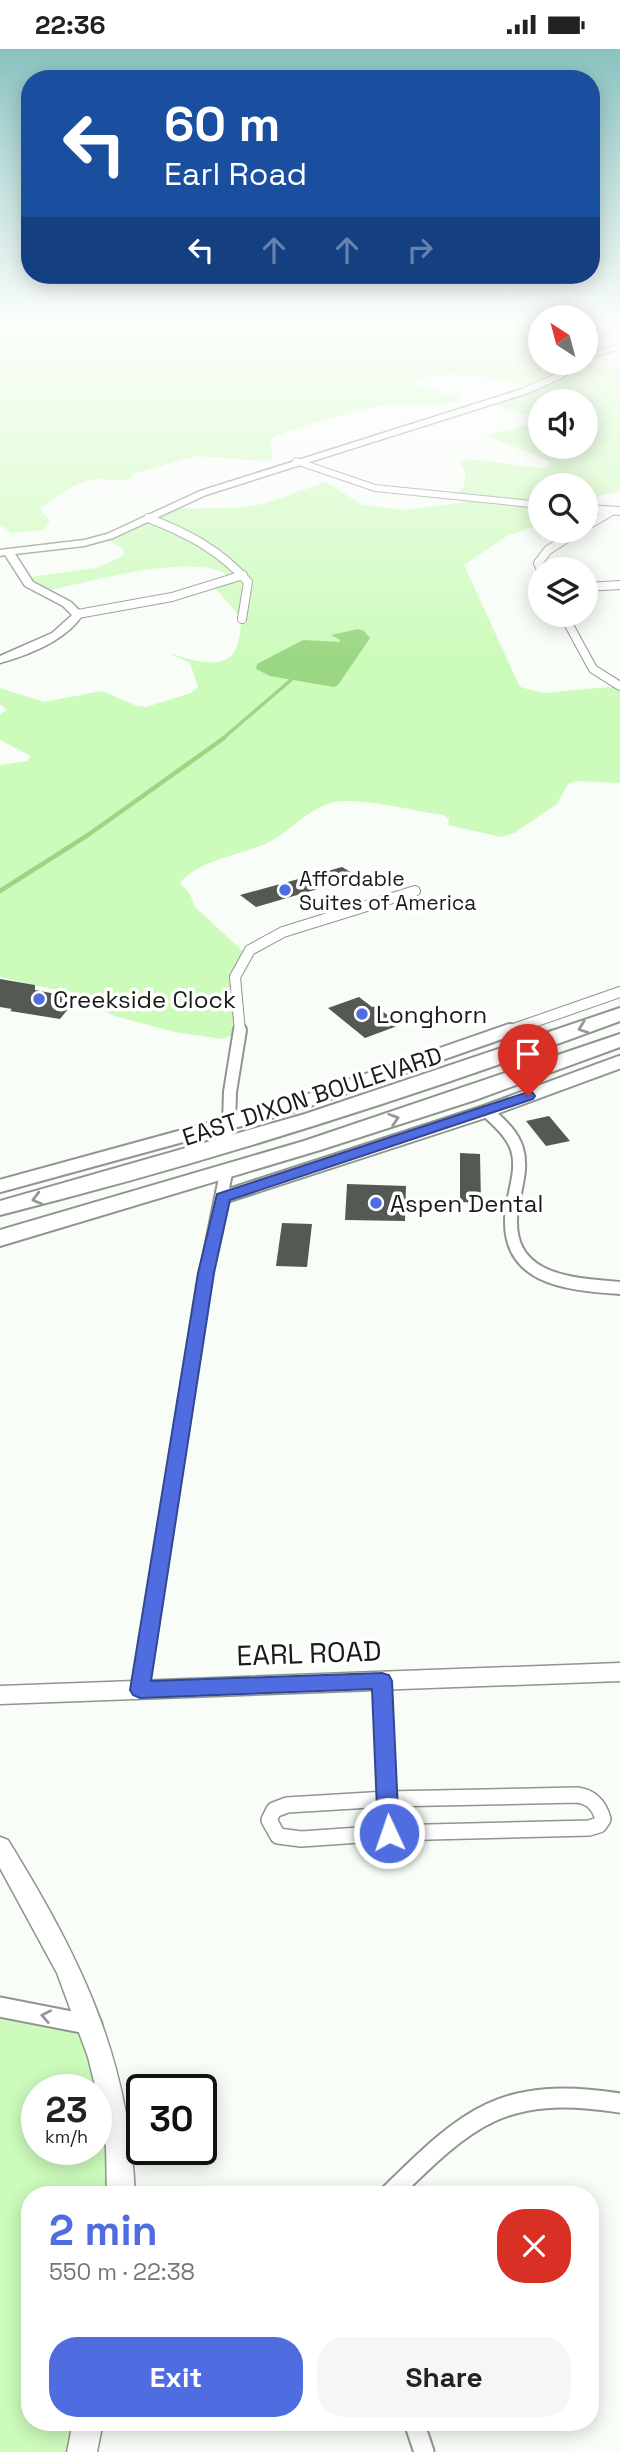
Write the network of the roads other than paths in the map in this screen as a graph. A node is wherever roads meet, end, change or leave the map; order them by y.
1 (381, 435) edge
2 (296, 461) junction
3 (528, 504) edge
4 (598, 510) edge
5 (616, 511) edge
6 (148, 518) junction
7 (598, 520) edge
8 (559, 543) edge
9 (3, 552) edge
10 (541, 557) edge
11 (243, 575) junction
12 (620, 585) edge
13 (598, 586) edge
14 (78, 614) junction
15 (242, 619) dead end
16 (570, 627) edge
17 (0, 660) edge
18 (620, 686) edge
19 (415, 891) dead end
20 (620, 992) edge
21 (620, 1014) edge
22 (620, 1040) edge
23 (620, 1062) edge
24 (384, 1097) junction
25 (487, 1111) junction
26 (226, 1135) junction
27 (226, 1173) junction
28 (0, 1186) edge
29 (223, 1197) junction
30 (0, 1208) edge
31 (0, 1237) edge
32 (620, 1288) edge
33 (620, 1672) edge
34 (382, 1681) junction
35 (140, 1690) junction
36 (0, 1695) edge
37 (387, 1799) junction
38 (389, 1833) junction
39 (0, 1847) edge
40 (0, 2007) edge
41 (92, 2025) junction
42 (620, 2103) edge
43 (120, 2186) edge
44 (398, 2186) edge
45 (86, 2431) edge
46 (417, 2431) edge
47 (82, 2452) edge
48 (424, 2452) edge

1 - 2 street
2 - 3 street
2 - 6 street
4 - 5 street
5 - 7 street
6 - 9 street
6 - 11 street
8 - 10 street
9 - 14 street
11 - 14 street
11 - 15 street
12 - 13 street
14 - 17 street
16 - 18 street
19 - 26 street
20 - 26 street, EAST DIXON BOULEVARD
21 -> 24 highway, EAST DIXON BOULEVARD
27 -> 22 highway, EAST DIXON BOULEVARD
23 - 25 street
24 - 26 highway, EAST DIXON BOULEVARD
24 - 27 highway
25 - 29 street
25 - 32 street
26 - 28 street, EAST DIXON BOULEVARD
26 -> 30 highway, EAST DIXON BOULEVARD
26 - 31 highway
27 - 29 street
27 - 31 highway, EAST DIXON BOULEVARD
29 - 35 street
33 - 34 street, EARL ROAD
34 - 35 street, EARL ROAD
34 - 37 street
35 - 36 street, EARL ROAD
37 - 38 street
37 - 38 street
37 - 38 street
39 - 41 street
41 -> 40 street
41 - 43 street
42 - 44 street
45 - 47 street
46 - 48 street

